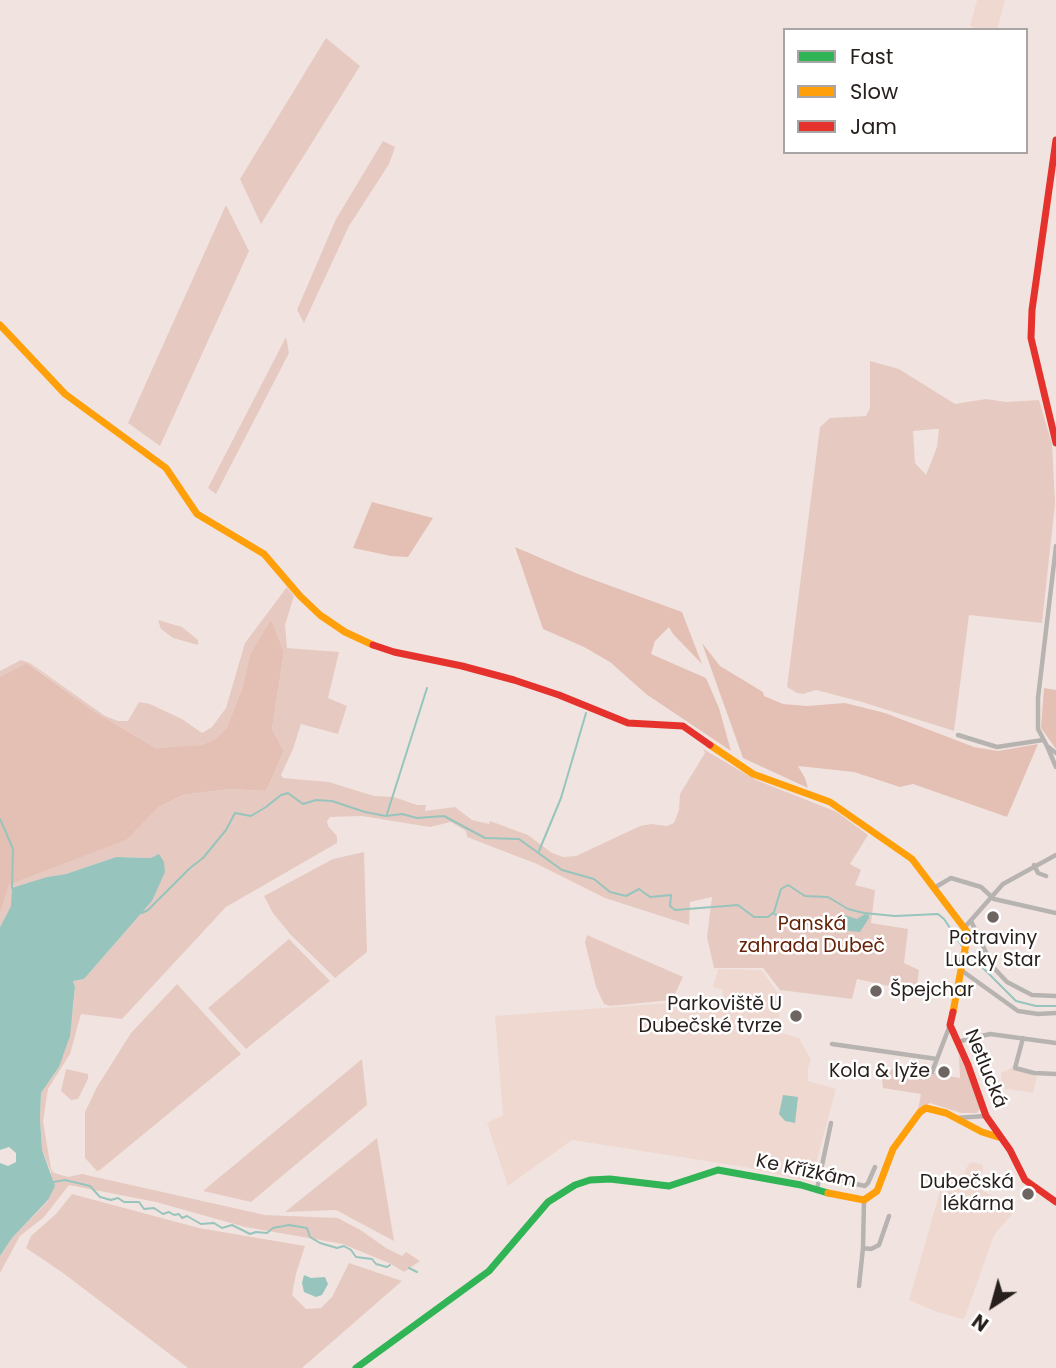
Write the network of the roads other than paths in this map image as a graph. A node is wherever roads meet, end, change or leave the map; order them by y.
1 (1056, 140) edge
2 (0, 325) edge
3 (1056, 443) edge
4 (1056, 546) edge
5 (958, 736) dead end
6 (1043, 740) junction
7 (1047, 746) junction
8 (1056, 753) edge
9 (1056, 767) edge
10 (1056, 855) edge
11 (1034, 865) junction
12 (1046, 876) dead end
13 (933, 889) junction
14 (990, 896) junction
15 (1056, 913) edge
16 (968, 924) junction
17 (961, 970) junction
18 (1056, 996) edge
19 (1056, 1013) edge
20 (950, 1025) junction
21 (1023, 1038) junction
22 (956, 1042) junction
23 (1056, 1043) edge
24 (832, 1044) dead end
25 (937, 1059) junction
26 (932, 1072) dead end
27 (1056, 1074) edge
28 (986, 1116) junction
29 (955, 1118) junction
30 (831, 1123) dead end
31 (999, 1137) junction
32 (874, 1167) dead end
33 (820, 1176) junction
34 (817, 1189) junction
35 (864, 1200) junction
36 (1054, 1202) edge
37 (889, 1216) dead end
38 (863, 1248) junction
39 (859, 1286) dead end
40 (356, 1368) edge

1 - 3 street
2 - 13 street
4 - 6 street
5 - 6 street
6 - 7 street
7 - 8 street
7 - 9 street
10 - 11 street
11 - 12 street
11 - 14 street
13 - 14 street
13 - 16 street
14 - 15 street
14 - 16 street
16 - 17 street, Netlucká
16 - 18 street
17 - 19 street
17 - 20 street, Netlucká
20 - 22 street, Netlucká
20 - 25 street
21 - 22 street
21 - 23 street
21 - 27 street
22 - 28 street, Netlucká
24 - 25 street
25 - 26 street
28 - 29 street
28 - 31 street, Netlucká
29 - 31 street
29 - 35 street, Ke Křížkám
30 - 33 street
31 - 36 street, Netlucká
32 - 33 street
33 - 34 street
34 - 35 street, Ke Křížkám
34 - 40 street, Ke Křížkám
35 - 38 street
37 - 38 street
38 - 39 street

